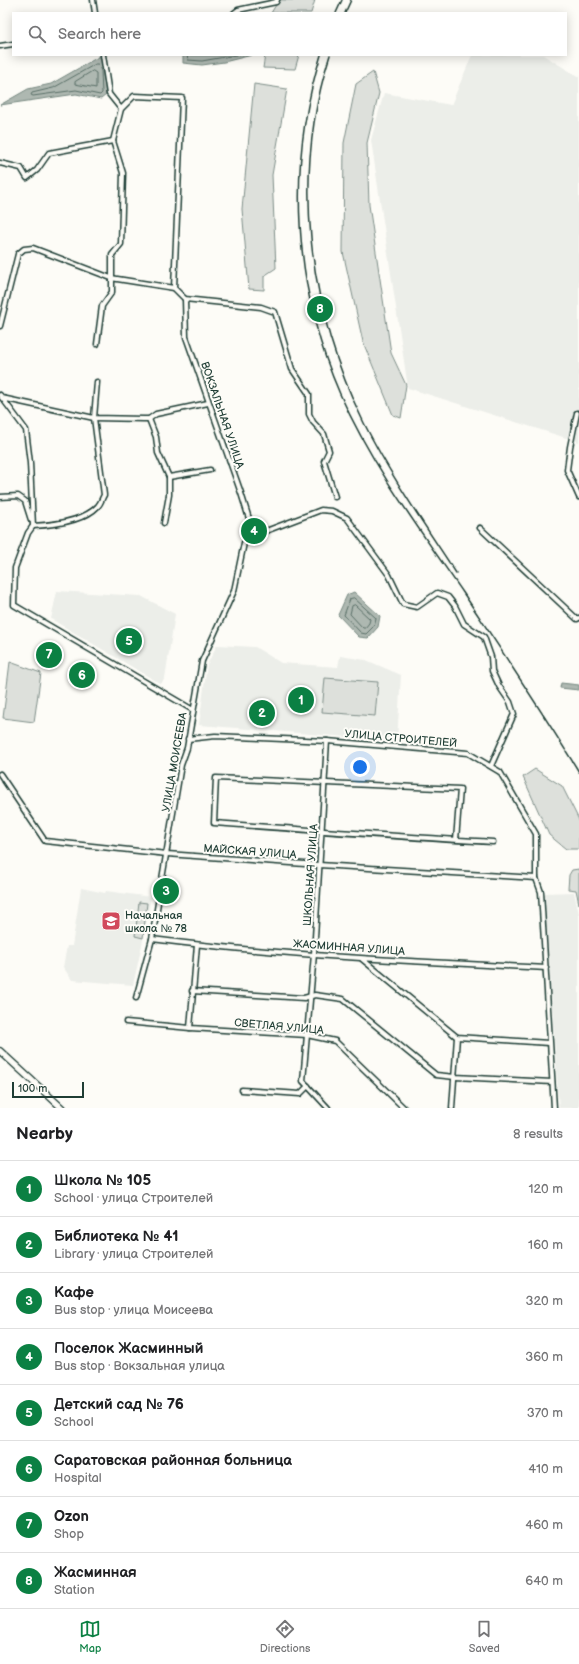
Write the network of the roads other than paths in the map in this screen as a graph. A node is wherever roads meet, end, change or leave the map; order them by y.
1 (93, 0) edge
2 (277, 0) edge
3 (95, 12) edge
4 (235, 12) edge
5 (12, 44) edge
6 (0, 46) edge
7 (103, 56) edge
8 (121, 109) junction
9 (112, 141) junction
10 (0, 163) edge
11 (111, 278) junction
12 (174, 288) junction
13 (185, 299) junction
14 (0, 326) edge
15 (97, 344) dead end
16 (97, 382) dead end
17 (1, 396) edge
18 (208, 403) junction
19 (577, 413) dead end
20 (94, 418) junction
21 (149, 419) junction
22 (210, 470) dead end
23 (169, 477) junction
24 (0, 497) edge
25 (335, 497) dead end
26 (579, 498) edge
27 (164, 524) dead end
28 (33, 526) junction
29 (480, 528) dead end
30 (250, 536) junction
31 (579, 618) edge
32 (193, 710) junction
33 (188, 739) junction
34 (327, 741) junction
35 (492, 766) junction
36 (0, 774) edge
37 (325, 782) junction
38 (322, 831) junction
39 (456, 840) junction
40 (493, 842) dead end
41 (167, 854) junction
42 (319, 865) junction
43 (536, 878) junction
44 (152, 939) junction
45 (197, 945) junction
46 (314, 954) junction
47 (362, 958) junction
48 (546, 968) junction
49 (192, 991) junction
50 (310, 996) junction
51 (136, 998) dead end
52 (126, 1022) dead end
53 (190, 1028) junction
54 (307, 1035) junction
55 (457, 1037) junction
56 (550, 1043) junction
57 (0, 1051) edge
58 (454, 1077) junction
59 (552, 1082) junction
60 (308, 1086) junction
61 (242, 1090) dead end
62 (62, 1108) edge
63 (328, 1108) edge
64 (404, 1108) edge
65 (452, 1108) edge
66 (554, 1108) edge

1 - 3 street
2 - 4 street
5 - 6 street
7 - 8 street
8 - 9 street
8 - 12 street
9 - 10 street
9 - 11 street
11 - 12 street
11 - 14 street
11 - 15 street
12 - 13 street
13 - 18 street, ВОКЗАЛЬНАЯ УЛИЦА
13 - 25 street
16 - 20 street
17 - 20 street
17 - 28 street
18 - 21 street
18 - 30 street, ВОКЗАЛЬНАЯ УЛИЦА
19 - 26 street
20 - 21 street
20 - 28 street
21 - 23 street
22 - 23 street
23 - 27 street
24 - 28 street
28 - 32 street
29 - 31 street
30 - 32 street, УЛИЦА МОИСЕЕВА
30 - 35 street
32 - 33 street, УЛИЦА МОИСЕЕВА
33 - 34 street, УЛИЦА СТРОИТЕЛЕЙ
33 - 41 street, УЛИЦА МОИСЕЕВА
34 - 35 street, УЛИЦА СТРОИТЕЛЕЙ
34 - 37 street, ШКОЛЬНАЯ УЛИЦА
35 - 43 street, УЛИЦА СТРОИТЕЛЕЙ
36 - 41 street, МАЙСКАЯ УЛИЦА
37 - 38 street, ШКОЛЬНАЯ УЛИЦА
37 - 38 street
37 - 39 street
38 - 39 street
38 - 42 street, ШКОЛЬНАЯ УЛИЦА
39 - 40 street
41 - 42 street, МАЙСКАЯ УЛИЦА
41 - 44 street, УЛИЦА МОИСЕЕВА
42 - 43 street, МАЙСКАЯ УЛИЦА
42 - 46 street, ШКОЛЬНАЯ УЛИЦА
43 - 48 street, УЛИЦА СТРОИТЕЛЕЙ
44 - 45 street, ЖАСМИННАЯ УЛИЦА
44 - 51 street, УЛИЦА МОИСЕЕВА
45 - 46 street, ЖАСМИННАЯ УЛИЦА
45 - 49 street
46 - 47 street, ЖАСМИННАЯ УЛИЦА
46 - 50 street, ШКОЛЬНАЯ УЛИЦА
47 - 48 street, ЖАСМИННАЯ УЛИЦА
47 - 55 street
48 - 56 street, УЛИЦА СТРОИТЕЛЕЙ
49 - 50 street
49 - 53 street
50 - 54 street, ШКОЛЬНАЯ УЛИЦА
50 - 58 street
52 - 53 street, СВЕТЛАЯ УЛИЦА
53 - 54 street, СВЕТЛАЯ УЛИЦА
54 - 60 street, ШКОЛЬНАЯ УЛИЦА
54 - 64 street, СВЕТЛАЯ УЛИЦА
55 - 56 street
55 - 58 street
56 - 59 street, УЛИЦА СТРОИТЕЛЕЙ
57 - 62 main road
58 - 59 street
58 - 65 street
59 - 66 street, УЛИЦА СТРОИТЕЛЕЙ
60 - 61 street
60 - 63 street

